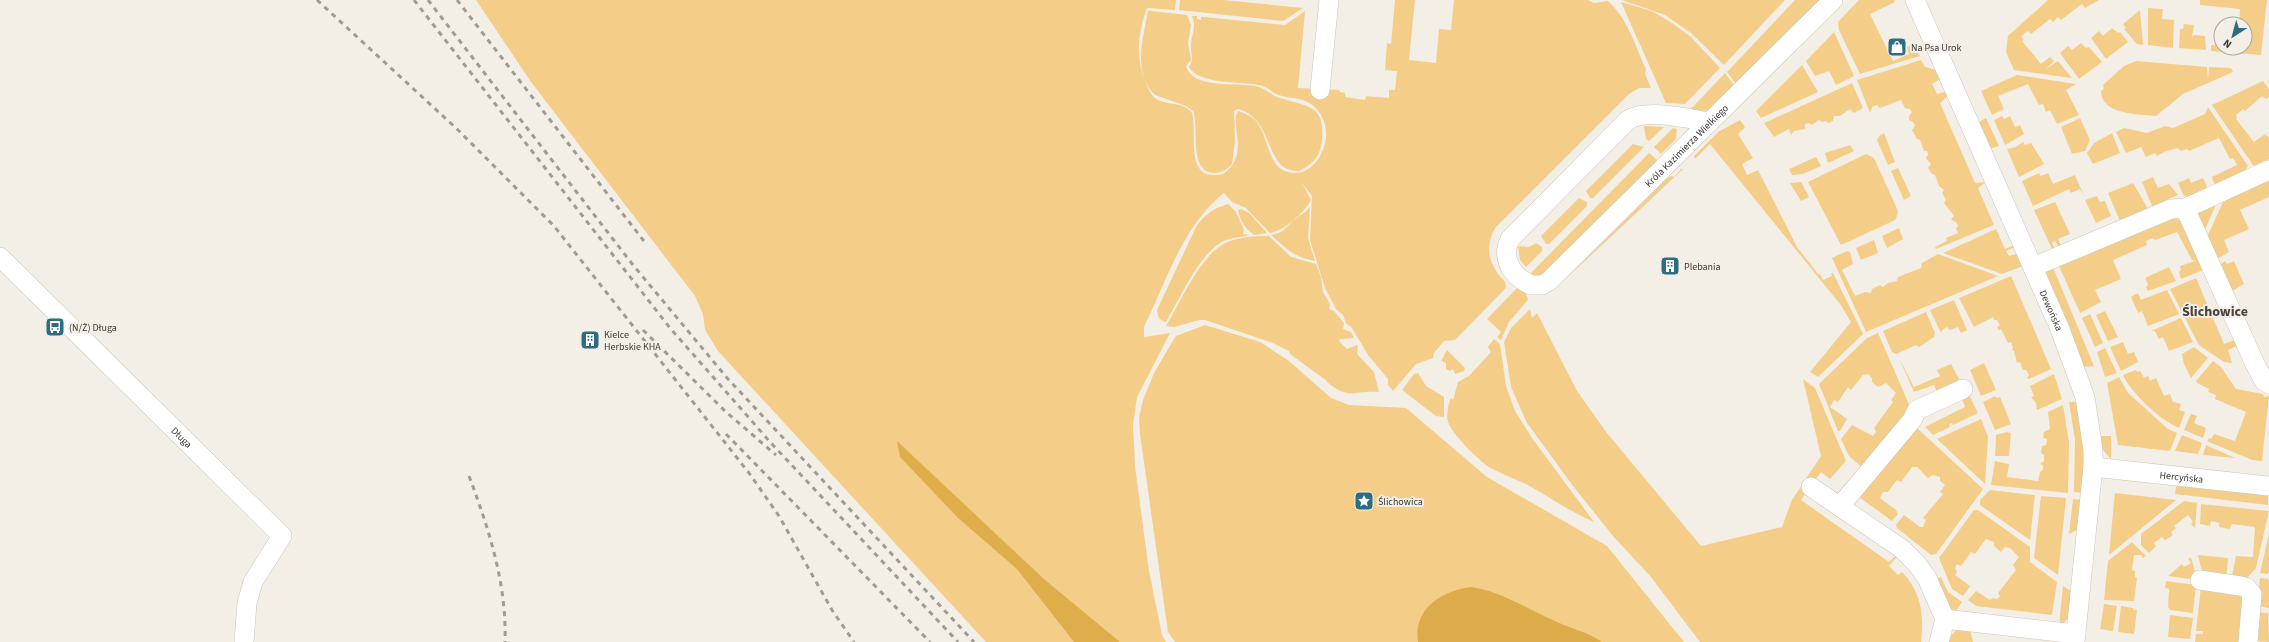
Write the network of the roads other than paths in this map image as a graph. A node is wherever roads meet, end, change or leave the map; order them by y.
1 (1329, 0) edge
2 (1833, 0) edge
3 (1915, 0) edge
4 (1320, 90) dead end
5 (1710, 122) junction
6 (2269, 170) edge
7 (2185, 208) junction
8 (0, 257) edge
9 (2033, 267) junction
10 (2269, 384) edge
11 (1964, 389) dead end
12 (2094, 467) junction
13 (2269, 486) edge
14 (1810, 487) dead end
15 (1840, 506) junction
16 (2200, 580) dead end
17 (1945, 620) junction
18 (2075, 638) edge
19 (244, 642) edge
20 (1939, 642) edge
21 (2248, 642) edge

1 - 4 street
2 - 5 street, Króla Kazimierza Wielkiego
3 - 9 street, Dewońska
5 - 5 street, Króla Kazimierza Wielkiego
6 - 7 street
7 - 9 street
7 - 10 street
8 - 19 street, Długa
9 - 12 street, Dewońska
11 - 15 street
12 - 13 street, Hercyńska
12 - 18 street, Dewońska
14 - 15 street
15 - 17 street
16 - 21 street
17 - 18 street
17 - 20 street

